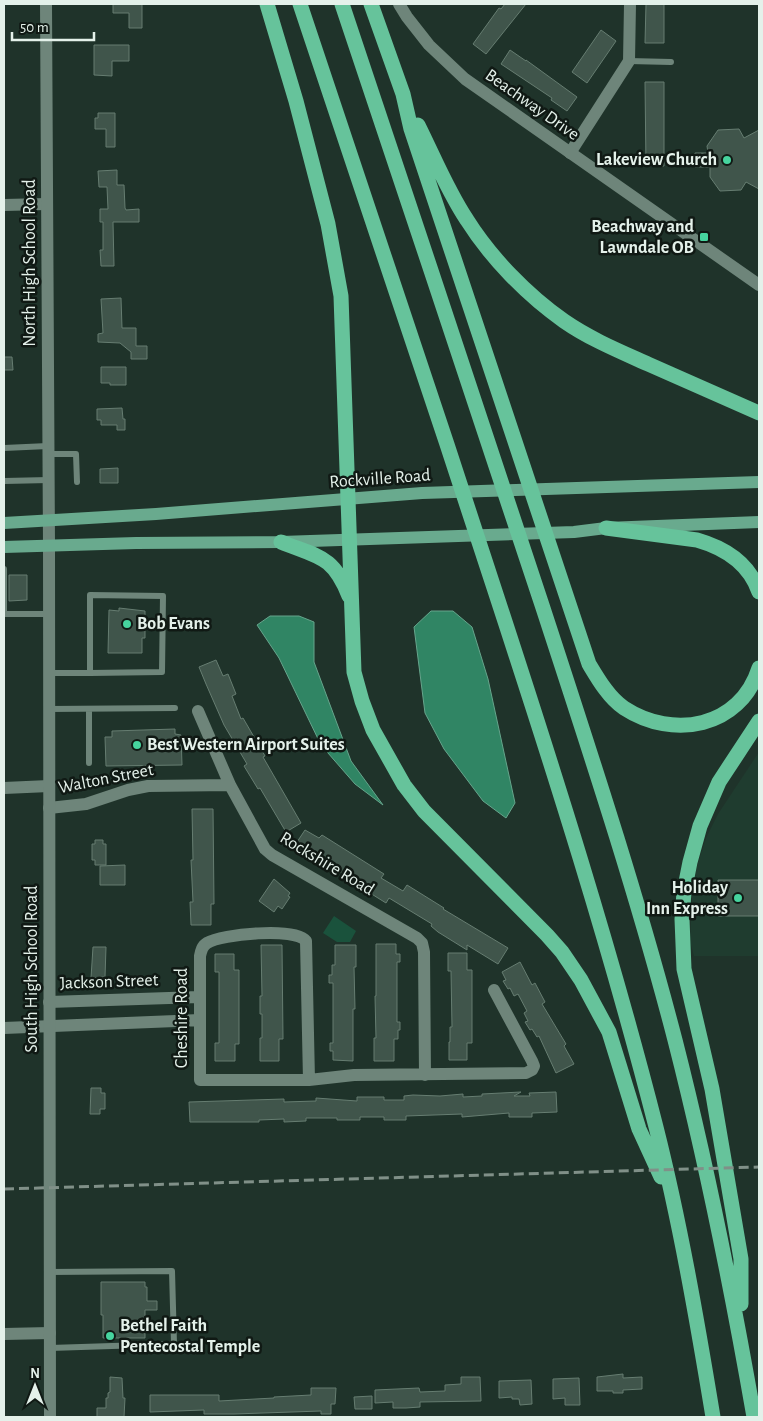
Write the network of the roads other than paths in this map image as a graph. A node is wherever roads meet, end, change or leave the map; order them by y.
1 (46, 4) edge
2 (267, 4) edge
3 (300, 4) edge
4 (342, 4) edge
5 (371, 4) edge
6 (399, 4) edge
7 (630, 4) edge
8 (630, 61) junction
9 (671, 62) dead end
10 (403, 94) junction
11 (570, 153) junction
12 (47, 204) junction
13 (4, 205) edge
14 (759, 285) edge
15 (759, 413) edge
16 (4, 448) edge
17 (48, 450) junction
18 (49, 480) junction
19 (4, 481) edge
20 (77, 482) dead end
21 (759, 482) edge
22 (349, 498) junction
23 (49, 521) junction
24 (759, 522) edge
25 (4, 523) edge
26 (606, 528) junction
27 (350, 539) junction
28 (281, 542) junction
29 (49, 546) junction
30 (4, 547) edge
31 (4, 569) edge
32 (759, 592) edge
33 (353, 607) junction
34 (49, 614) junction
35 (759, 668) edge
36 (90, 672) junction
37 (49, 673) junction
38 (175, 708) dead end
39 (49, 709) junction
40 (89, 709) junction
41 (198, 711) dead end
42 (759, 721) edge
43 (89, 763) dead end
44 (230, 784) junction
45 (49, 786) junction
46 (4, 788) edge
47 (49, 808) junction
48 (494, 990) dead end
49 (199, 997) junction
50 (49, 1002) junction
51 (200, 1020) junction
52 (49, 1026) junction
53 (4, 1028) edge
54 (425, 1075) junction
55 (308, 1080) junction
56 (674, 1206) junction
57 (50, 1272) junction
58 (50, 1333) junction
59 (4, 1334) edge
60 (741, 1338) junction
61 (50, 1348) junction
62 (50, 1417) edge
63 (713, 1417) edge
64 (754, 1417) edge

1 - 12 street, North High School Road
2 - 22 highway
3 - 56 highway
4 - 60 highway
5 - 10 highway
6 - 11 street, Beachway Drive
7 - 8 street
8 - 9 lane
8 - 11 street
10 - 15 highway
10 - 35 highway
11 - 14 street, Beachway Drive
12 - 13 street
12 - 17 street, North High School Road
16 - 17 lane
17 - 18 street, North High School Road
17 - 20 lane
18 - 19 lane
18 - 23 street, North High School Road
21 - 22 main road, Rockville Road
22 - 23 main road, Rockville Road
22 - 27 highway
23 - 25 main road, Rockville Road
23 - 29 street, South High School Road
24 - 26 main road
26 - 27 main road
26 - 32 highway
27 - 28 main road
27 - 33 highway
28 - 29 main road
28 - 33 highway
29 - 30 main road
29 - 34 street, South High School Road
31 - 34 lane
33 - 56 highway
34 - 37 street, South High School Road
36 - 36 lane
36 - 37 lane
37 - 39 street, South High School Road
38 - 40 lane
39 - 40 lane
39 - 45 street, South High School Road
40 - 43 lane
41 - 44 street, Rockshire Road
42 - 60 highway
44 - 47 street, Walton Street
44 - 54 street, Rockshire Road
45 - 46 street, Walton Street
45 - 47 street, South High School Road
47 - 50 street, South High School Road
48 - 54 street, Cheshire Road
49 - 50 street, Jackson Street
49 - 51 street, Cheshire Road
49 - 55 street, Cheshire Road
50 - 52 street, South High School Road
51 - 52 street
51 - 55 street, Cheshire Road
52 - 53 street
52 - 57 street, South High School Road
54 - 55 street, Cheshire Road
56 - 63 highway
57 - 58 street, South High School Road
57 - 61 lane
58 - 59 street
58 - 61 street, South High School Road
60 - 64 highway
61 - 62 street, South High School Road

